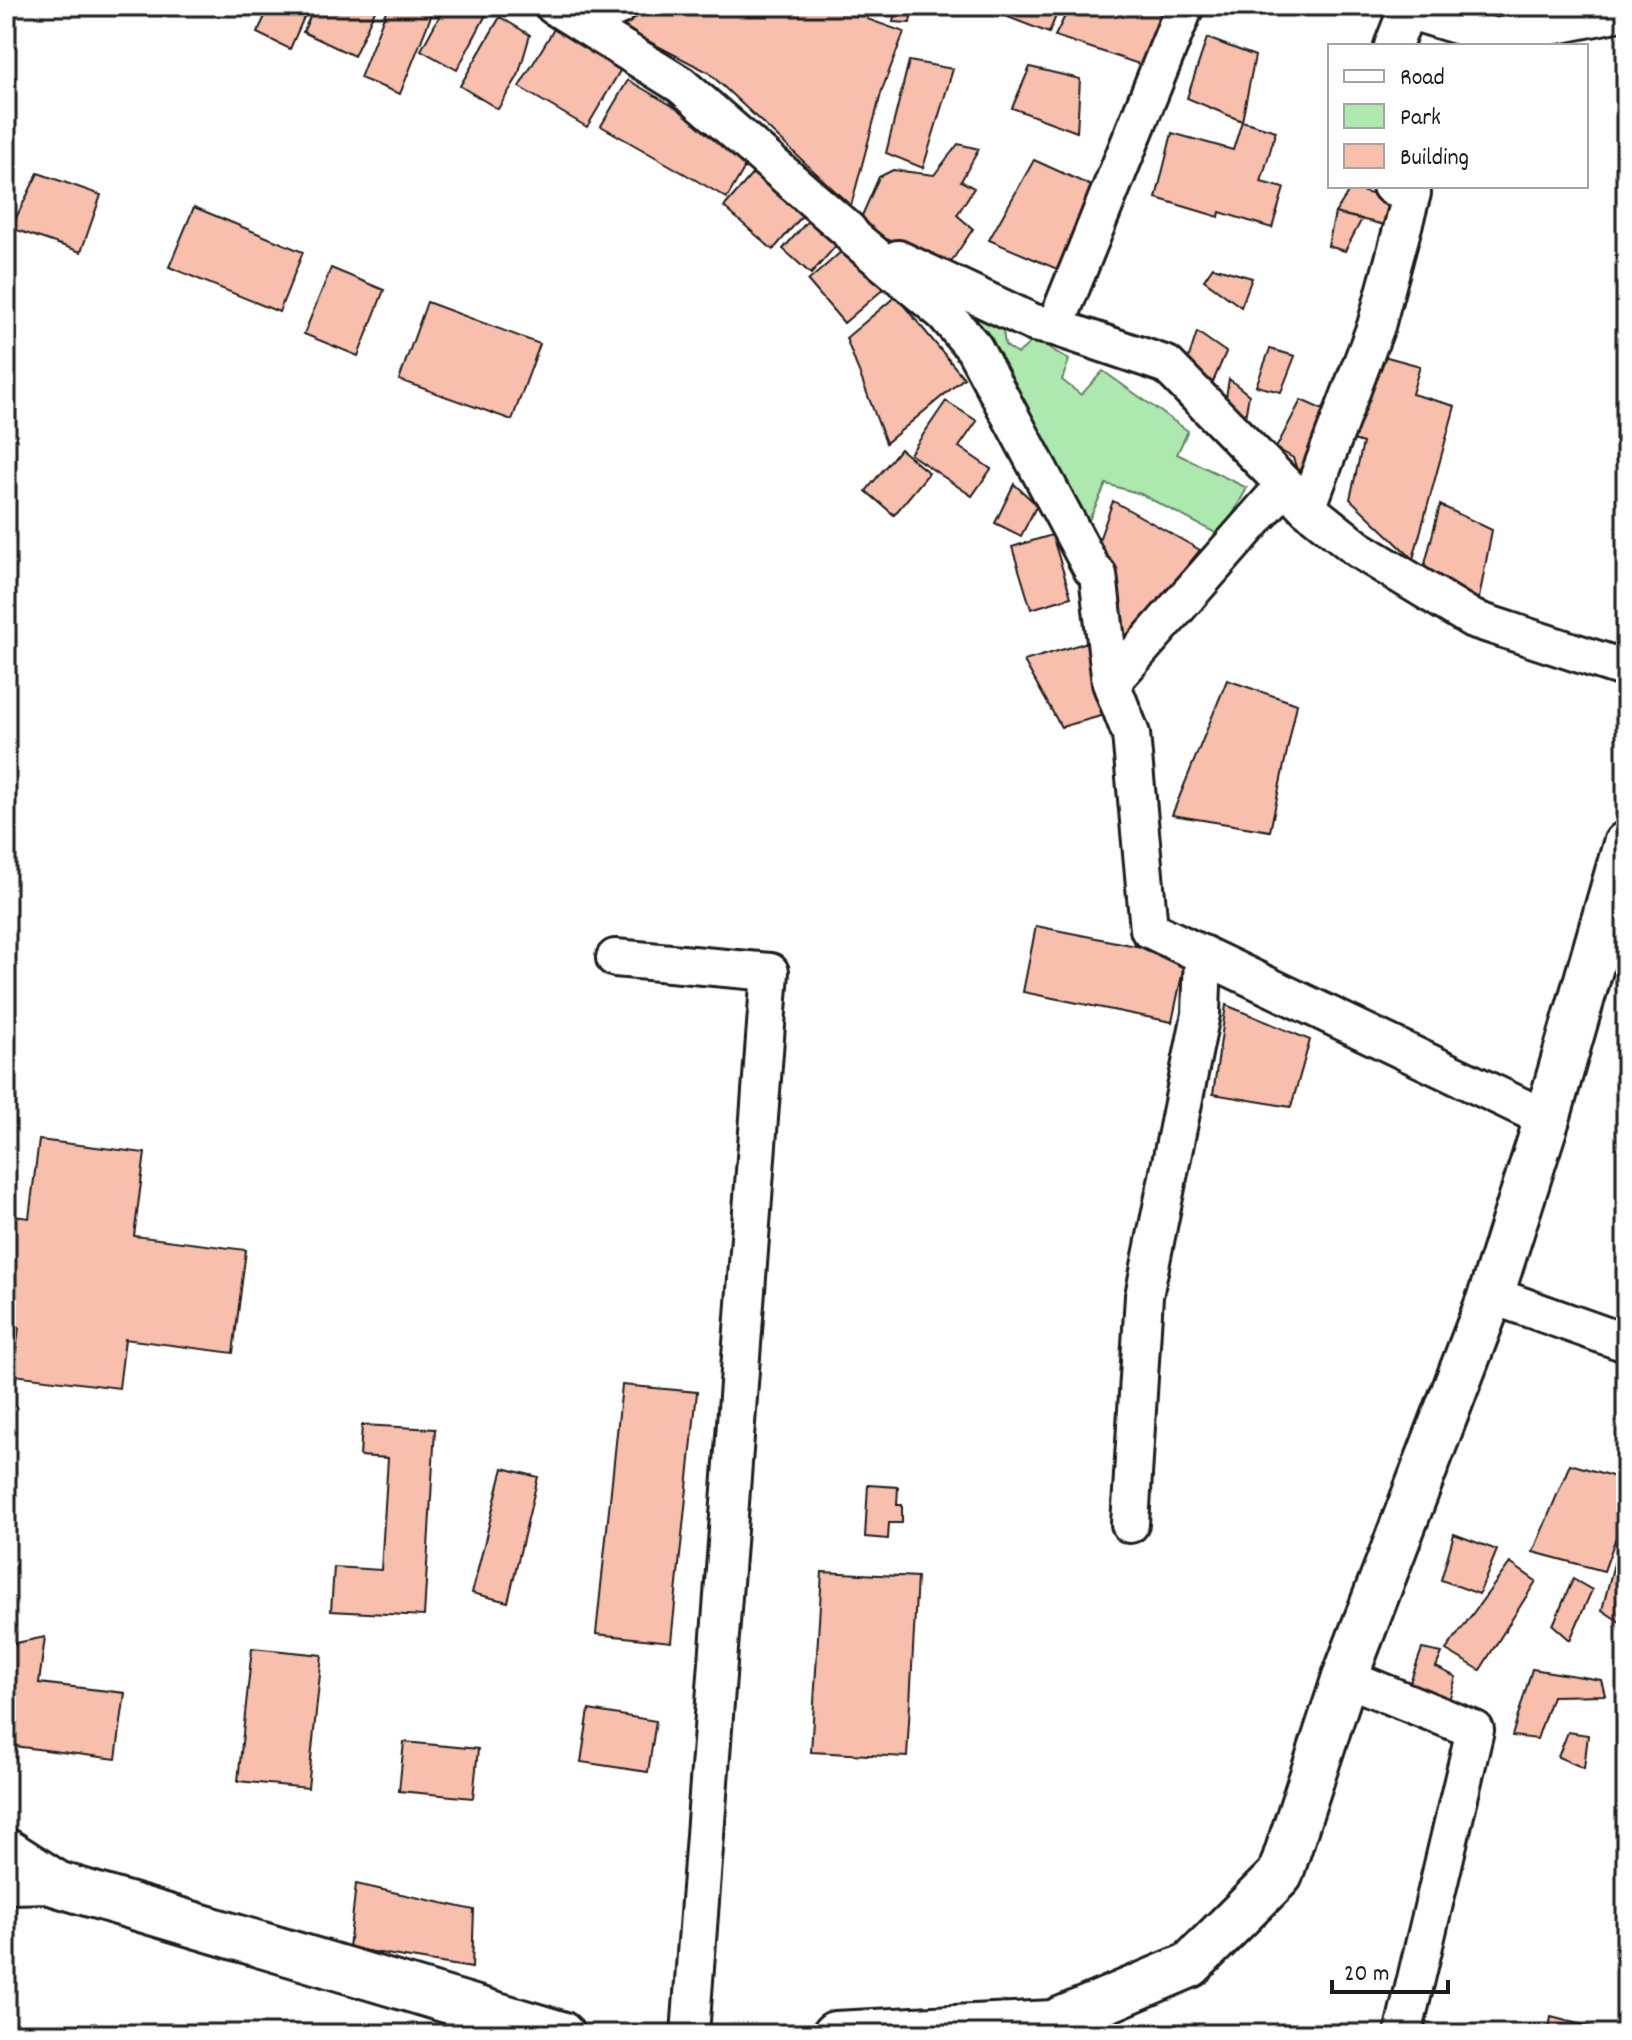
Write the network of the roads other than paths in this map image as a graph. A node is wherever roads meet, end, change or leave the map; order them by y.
1 (619, 6) edge
2 (1185, 6) edge
3 (1626, 11) edge
4 (568, 14) edge
5 (1394, 44) edge
6 (1397, 188) edge
7 (848, 230) junction
8 (1055, 327) junction
9 (1296, 497) junction
10 (1626, 669) edge
11 (1111, 683) junction
12 (1626, 844) edge
13 (1203, 954) junction
14 (615, 958) dead end
15 (1547, 1119) junction
16 (1491, 1295) junction
17 (1626, 1343) edge
18 (1130, 1524) dead end
19 (1345, 1677) junction
20 (6, 1851) edge
21 (57, 1884) junction
22 (6, 1885) edge
23 (561, 2034) edge
24 (690, 2034) edge
25 (835, 2034) edge
26 (1403, 2034) edge

1 - 4 street
2 - 8 street
3 - 5 street
4 - 7 street
6 - 9 street
7 - 8 street
7 - 11 street
8 - 9 street
9 - 10 street
9 - 11 street
11 - 13 street
12 - 15 street
13 - 15 street
13 - 18 street
14 - 24 street
15 - 16 street
16 - 17 street
16 - 19 street
19 - 25 street
19 - 26 street
20 - 21 street
21 - 22 street
21 - 23 street

